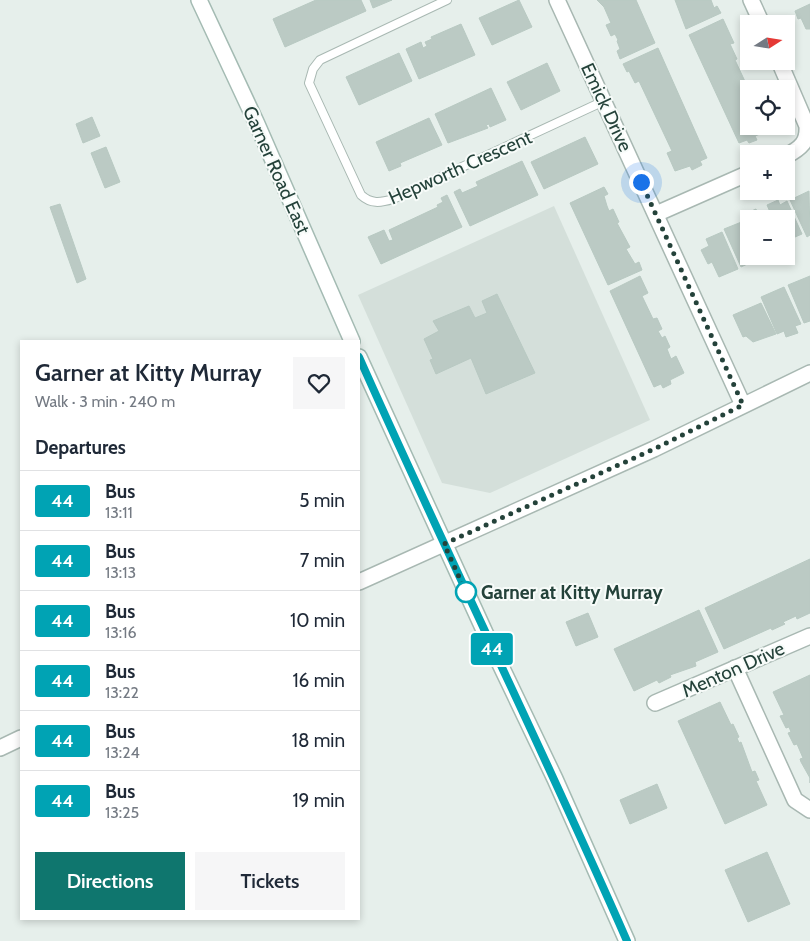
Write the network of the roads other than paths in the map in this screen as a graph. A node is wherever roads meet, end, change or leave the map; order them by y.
1 (199, 0) edge
2 (447, 0) edge
3 (557, 0) edge
4 (751, 0) edge
5 (758, 15) edge
6 (783, 70) edge
7 (604, 101) junction
8 (795, 150) edge
9 (740, 176) edge
10 (656, 214) junction
11 (352, 340) edge
12 (360, 359) edge
13 (810, 374) edge
14 (743, 405) junction
15 (444, 544) junction
16 (360, 582) edge
17 (810, 636) edge
18 (735, 668) junction
19 (656, 703) dead end
20 (20, 738) edge
21 (0, 748) edge
22 (810, 810) edge
23 (627, 941) edge

1 - 11 street, Garner Road East
2 - 7 lane, Hepworth Crescent
3 - 7 street, Emick Drive
4 - 5 street
6 - 8 street
7 - 10 street, Emick Drive
9 - 10 street
10 - 14 street, Emick Drive
12 - 15 street
13 - 14 street
14 - 15 street
15 - 16 street
15 - 23 street
17 - 18 street, Menton Drive
18 - 19 street, Menton Drive
18 - 22 street
20 - 21 street

